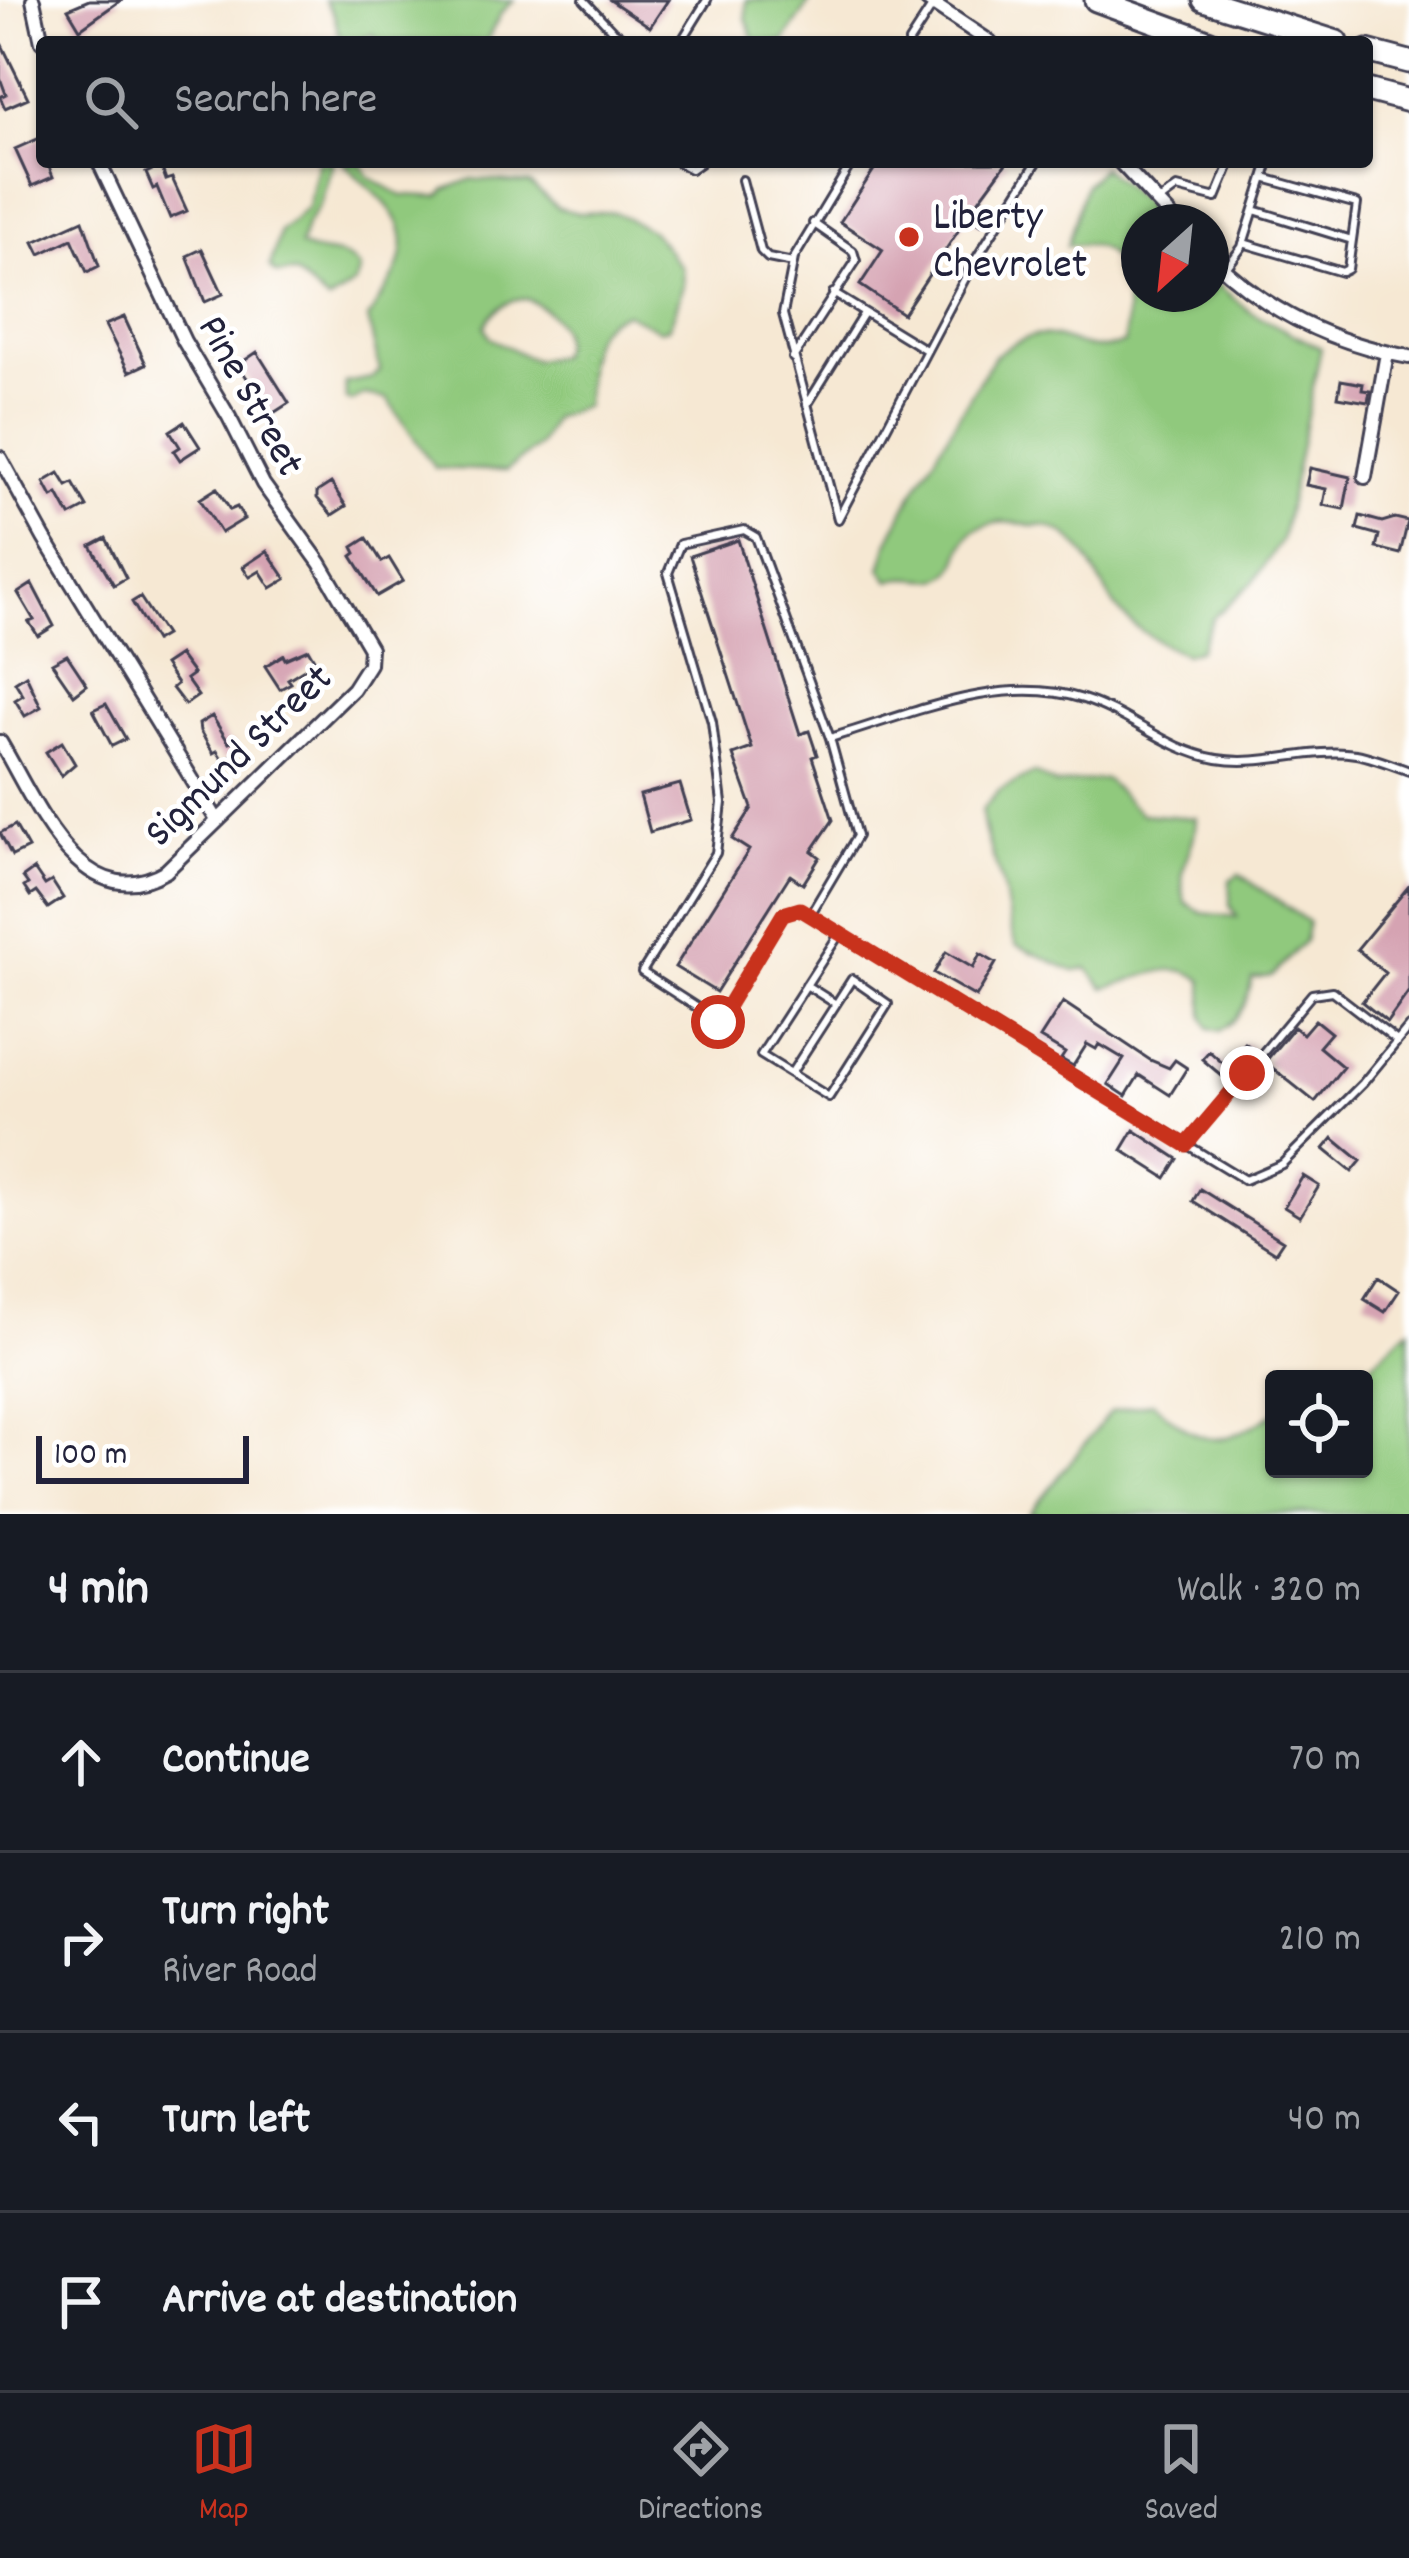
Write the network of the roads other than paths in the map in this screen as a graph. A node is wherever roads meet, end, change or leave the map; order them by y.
1 (33, 0) edge
2 (584, 0) edge
3 (707, 0) edge
4 (1096, 0) edge
5 (1204, 0) edge
6 (930, 2) edge
7 (612, 30) junction
8 (41, 36) edge
9 (608, 36) edge
10 (622, 36) edge
11 (685, 36) edge
12 (912, 36) edge
13 (981, 36) edge
14 (1194, 36) edge
15 (1317, 36) edge
16 (1373, 53) edge
17 (1409, 62) edge
18 (1373, 92) edge
19 (1409, 101) edge
20 (102, 168) edge
21 (848, 168) edge
22 (1033, 168) edge
23 (1126, 168) edge
24 (1228, 168) edge
25 (1267, 168) edge
26 (1264, 178) junction
27 (742, 180) dead end
28 (1157, 202) joint
29 (1254, 210) junction
30 (813, 223) junction
31 (1352, 240) junction
32 (1243, 243) junction
33 (793, 263) junction
34 (1229, 264) edge
35 (1229, 273) edge
36 (833, 293) junction
37 (864, 313) junction
38 (926, 350) junction
39 (1387, 353) junction
40 (1409, 357) edge
41 (794, 358) junction
42 (807, 405) junction
43 (0, 458) edge
44 (1365, 477) dead end
45 (370, 648) joint
46 (830, 738) junction
47 (0, 742) edge
48 (1409, 771) edge
49 (217, 820) junction
50 (810, 915) junction
51 (840, 933) junction
52 (806, 985) junction
53 (836, 1004) junction
54 (1409, 1027) edge
55 (1397, 1041) junction
56 (791, 1073) junction
57 (1186, 1145) junction

1 - 8 street
2 - 7 lane
3 - 11 lane
4 - 14 highway
5 - 15 highway
6 - 12 lane
6 - 13 street
7 - 9 lane
7 - 10 lane
16 - 17 highway
18 - 19 highway
20 - 45 street, Pine Street
21 - 30 lane
22 - 38 lane
23 - 28 street
24 - 28 lane
25 - 26 lane
26 - 29 lane
26 - 31 lane
27 - 33 lane
29 - 31 lane
29 - 32 lane
30 - 33 lane
30 - 36 lane
31 - 32 lane
32 - 34 lane
33 - 41 lane
35 - 39 street
36 - 37 lane
36 - 41 lane
37 - 38 lane
37 - 42 lane
38 - 42 lane
39 - 40 street
39 - 44 street
41 - 42 lane
43 - 49 street
45 - 49 street, Sigmund Street
46 - 48 lane
46 - 50 lane
46 - 50 lane
47 - 49 street, Sigmund Street
50 - 51 lane
51 - 52 lane
51 - 57 lane
52 - 53 lane
52 - 56 lane
53 - 56 lane
53 - 56 lane
54 - 55 lane
55 - 57 lane
55 - 57 lane

